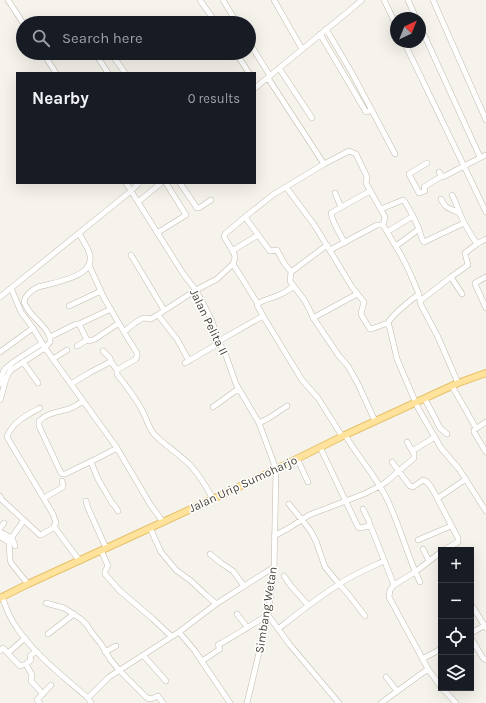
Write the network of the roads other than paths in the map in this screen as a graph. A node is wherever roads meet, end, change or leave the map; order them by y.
1 (8, 0) edge
2 (200, 0) edge
3 (223, 0) edge
4 (274, 0) edge
5 (362, 0) edge
6 (384, 0) edge
7 (408, 0) edge
8 (433, 0) edge
9 (390, 12) edge
10 (413, 12) edge
11 (18, 16) edge
12 (211, 16) edge
13 (233, 16) edge
14 (326, 29) junction
15 (320, 34) junction
16 (426, 39) edge
17 (407, 48) edge
18 (302, 49) junction
19 (340, 52) junction
20 (256, 54) edge
21 (333, 56) junction
22 (48, 60) edge
23 (99, 60) edge
24 (117, 60) edge
25 (241, 60) edge
26 (279, 68) junction
27 (55, 72) edge
28 (105, 72) edge
29 (125, 72) edge
30 (248, 72) edge
31 (269, 77) junction
32 (256, 85) edge
33 (372, 110) junction
34 (312, 118) dead end
35 (486, 120) edge
36 (395, 154) dead end
37 (486, 155) edge
38 (480, 157) junction
39 (323, 163) junction
40 (427, 163) dead end
41 (464, 166) junction
42 (127, 184) edge
43 (138, 184) edge
44 (160, 184) edge
45 (167, 184) edge
46 (181, 184) edge
47 (286, 187) junction
48 (131, 191) junction
49 (370, 191) junction
50 (335, 193) dead end
51 (452, 195) dead end
52 (441, 199) dead end
53 (211, 200) dead end
54 (138, 202) junction
55 (340, 207) junction
56 (198, 208) junction
57 (381, 209) junction
58 (486, 212) edge
59 (460, 214) junction
60 (186, 215) junction
61 (413, 216) junction
62 (245, 217) junction
63 (464, 223) junction
64 (383, 225) junction
65 (419, 229) junction
66 (388, 232) junction
67 (157, 233) junction
68 (78, 234) junction
69 (258, 235) junction
70 (486, 239) edge
71 (345, 243) junction
72 (477, 244) junction
73 (396, 246) junction
74 (328, 248) junction
75 (232, 250) junction
76 (131, 255) dead end
77 (233, 264) junction
78 (89, 265) junction
79 (291, 272) junction
80 (451, 277) junction
81 (486, 277) edge
82 (293, 286) junction
83 (11, 288) junction
84 (196, 290) junction
85 (101, 291) junction
86 (357, 294) junction
87 (419, 294) junction
88 (462, 294) dead end
89 (0, 297) edge
90 (420, 301) junction
91 (258, 304) junction
92 (69, 306) dead end
93 (486, 308) edge
94 (111, 309) junction
95 (164, 310) junction
96 (158, 315) junction
97 (263, 316) junction
98 (313, 318) junction
99 (119, 323) junction
100 (388, 323) junction
101 (79, 324) junction
102 (33, 328) junction
103 (124, 332) junction
104 (50, 337) junction
105 (87, 340) junction
106 (219, 342) junction
107 (44, 346) junction
108 (77, 346) dead end
109 (67, 350) dead end
110 (0, 352) edge
111 (103, 352) dead end
112 (53, 359) junction
113 (23, 362) junction
114 (111, 362) junction
115 (117, 370) junction
116 (486, 372) edge
117 (38, 383) dead end
118 (0, 384) edge
119 (72, 384) junction
120 (455, 385) junction
121 (238, 389) junction
122 (425, 399) junction
123 (0, 400) edge
124 (83, 401) junction
125 (416, 403) junction
126 (286, 406) dead end
127 (213, 407) dead end
128 (40, 408) dead end
129 (376, 421) junction
130 (486, 422) edge
131 (259, 423) junction
132 (476, 428) junction
133 (447, 434) dead end
134 (344, 436) junction
135 (435, 437) junction
136 (407, 442) dead end
137 (117, 448) junction
138 (320, 448) junction
139 (412, 451) junction
140 (486, 452) edge
141 (298, 458) junction
142 (91, 462) junction
143 (392, 462) dead end
144 (276, 469) junction
145 (399, 471) junction
146 (466, 479) junction
147 (62, 481) dead end
148 (308, 482) dead end
149 (380, 486) junction
150 (0, 496) edge
151 (44, 498) junction
152 (213, 498) junction
153 (437, 498) junction
154 (86, 501) dead end
155 (346, 501) junction
156 (289, 504) dead end
157 (363, 509) dead end
158 (118, 511) dead end
159 (486, 511) edge
160 (301, 519) junction
161 (24, 520) junction
162 (163, 522) junction
163 (4, 523) dead end
164 (451, 526) junction
165 (370, 527) junction
166 (0, 528) edge
167 (54, 528) junction
168 (150, 528) junction
169 (0, 532) edge
170 (274, 536) junction
171 (0, 537) edge
172 (12, 537) junction
173 (418, 540) dead end
174 (15, 546) dead end
175 (449, 547) edge
176 (104, 549) junction
177 (422, 549) dead end
178 (210, 554) dead end
179 (438, 555) edge
180 (79, 560) junction
181 (384, 561) junction
182 (429, 562) junction
183 (274, 567) junction
184 (415, 572) junction
185 (284, 576) dead end
186 (420, 582) dead end
187 (28, 584) junction
188 (339, 584) junction
189 (394, 585) junction
190 (244, 586) junction
191 (1, 598) edge
192 (46, 603) dead end
193 (216, 604) junction
194 (308, 605) junction
195 (474, 608) edge
196 (237, 614) dead end
197 (71, 615) junction
198 (268, 615) junction
199 (365, 616) dead end
200 (486, 626) edge
201 (247, 627) junction
202 (278, 629) junction
203 (179, 632) junction
204 (474, 632) edge
205 (48, 634) dead end
206 (171, 636) junction
207 (25, 638) junction
208 (474, 643) edge
209 (116, 646) dead end
210 (0, 651) edge
211 (36, 651) junction
212 (438, 651) edge
213 (105, 652) junction
214 (8, 653) junction
215 (143, 655) junction
216 (422, 659) junction
217 (486, 660) edge
218 (202, 661) junction
219 (26, 664) junction
220 (428, 669) junction
221 (119, 670) junction
222 (386, 677) dead end
223 (166, 681) dead end
224 (438, 682) edge
225 (51, 685) dead end
226 (397, 691) junction
227 (446, 691) edge
228 (43, 694) junction
229 (89, 700) edge
230 (40, 703) edge
231 (163, 703) edge
232 (230, 703) edge
233 (247, 703) edge
234 (339, 703) edge
235 (381, 703) edge
236 (456, 703) edge

1 - 11 street
2 - 12 street
3 - 13 street
4 - 18 street
5 - 14 street
6 - 9 street
7 - 10 street
8 - 35 street
14 - 15 street
14 - 19 street
15 - 18 street
15 - 21 street
16 - 38 street
17 - 41 street
18 - 26 street
19 - 21 street
19 - 33 street
20 - 31 street
21 - 33 street
22 - 27 street
23 - 28 street
24 - 29 street
25 - 30 street
26 - 31 street
26 - 34 street
31 - 32 street
31 - 39 street
33 - 36 street
37 - 38 street
38 - 41 street
39 - 47 street
39 - 49 street
40 - 41 street
41 - 58 street
42 - 48 street, Jalan Pelita II
43 - 48 street
44 - 54 street
45 - 60 street
46 - 56 street
47 - 62 street
47 - 74 street
48 - 54 street, Jalan Pelita II
48 - 68 street
49 - 55 street
49 - 57 street
50 - 55 street
51 - 59 street
52 - 59 street
53 - 56 street
54 - 67 street, Jalan Pelita II
55 - 71 street
56 - 60 street
57 - 61 street
57 - 64 street
59 - 63 street
60 - 67 street
61 - 65 street
61 - 66 street
62 - 69 street
62 - 75 street
63 - 65 street
63 - 72 street
64 - 66 street
64 - 71 street
65 - 73 street
66 - 73 street
67 - 84 street, Jalan Pelita II
68 - 78 street
68 - 83 street
69 - 75 street
69 - 79 street
70 - 72 street
71 - 74 street
72 - 80 street
73 - 87 street
74 - 79 street
74 - 86 street
75 - 77 street
76 - 95 street
77 - 84 street
77 - 91 street
78 - 85 street
78 - 104 street
79 - 82 street
80 - 88 street
80 - 90 street
81 - 93 street
82 - 91 street
82 - 98 street
83 - 89 street
83 - 102 street
84 - 95 street
84 - 106 street, Jalan Pelita II
85 - 92 street
85 - 94 street
86 - 98 street
86 - 100 street
87 - 90 street
87 - 100 street
90 - 120 street
91 - 97 street
94 - 99 street
94 - 101 street
95 - 96 street
96 - 103 street
96 - 106 street
97 - 106 street
97 - 134 street
98 - 129 street
99 - 103 street
99 - 105 street
100 - 125 street
101 - 104 street
101 - 105 street
102 - 107 street
102 - 110 street
103 - 115 street
104 - 107 street
105 - 108 street
106 - 121 street, Jalan Pelita II
107 - 112 street
107 - 113 street
107 - 118 street
109 - 112 street
111 - 114 street
112 - 119 street
113 - 117 street
113 - 123 street
114 - 115 street
114 - 119 street
115 - 152 street
116 - 120 main road, Jalan Urip Sumoharjo
119 - 124 street
120 - 122 main road, Jalan Urip Sumoharjo
120 - 132 street
121 - 127 street
121 - 131 street, Jalan Pelita II
122 - 125 main road, Jalan Urip Sumoharjo
122 - 133 street
124 - 137 street
124 - 142 street
125 - 129 main road, Jalan Urip Sumoharjo
125 - 135 street
126 - 131 street
128 - 151 street
129 - 134 main road, Jalan Urip Sumoharjo
130 - 132 street
131 - 144 street, Jalan Pelita II
132 - 140 street
134 - 138 main road, Jalan Urip Sumoharjo
134 - 149 street
135 - 139 street
135 - 146 street
136 - 139 street
137 - 142 street
137 - 162 street
138 - 141 main road, Jalan Urip Sumoharjo
138 - 155 street
139 - 145 street
141 - 144 main road, Jalan Urip Sumoharjo
141 - 148 street
142 - 158 street
143 - 145 street
144 - 152 main road, Jalan Urip Sumoharjo
144 - 170 street, Simbang Wetan
145 - 149 street
145 - 153 street
146 - 153 street
146 - 159 street
147 - 151 street
149 - 155 street
149 - 184 street
150 - 161 street
151 - 167 street
152 - 162 main road, Jalan Urip Sumoharjo
153 - 164 street
154 - 176 street
155 - 160 street
155 - 165 street
156 - 160 street
157 - 165 street
160 - 170 street
160 - 188 street
161 - 167 street
161 - 172 street
162 - 168 main road, Jalan Urip Sumoharjo
163 - 166 street
164 - 173 street
164 - 175 street
165 - 181 street
167 - 180 street
168 - 176 main road, Jalan Urip Sumoharjo
168 - 193 street
169 - 172 street
170 - 183 street, Simbang Wetan
171 - 187 street
172 - 174 street
176 - 180 main road, Jalan Urip Sumoharjo
176 - 206 street
177 - 182 street
178 - 190 street
179 - 182 street
180 - 187 main road, Jalan Urip Sumoharjo
181 - 188 street
181 - 189 street
182 - 184 street
183 - 190 street
183 - 198 street, Simbang Wetan
184 - 186 street
184 - 189 street
185 - 194 street
187 - 191 main road, Jalan Urip Sumoharjo
188 - 194 street
188 - 199 street
189 - 216 street
190 - 193 street
191 - 207 street
192 - 197 street
193 - 203 street
194 - 202 street
195 - 200 street
196 - 201 street
197 - 205 street
197 - 213 street
198 - 201 street
198 - 202 street
198 - 233 street, Simbang Wetan
200 - 204 street
201 - 218 street
202 - 234 street
203 - 206 street
203 - 218 street
206 - 215 street
207 - 211 street
207 - 214 street
208 - 217 street
209 - 213 street
210 - 214 street
211 - 219 street
211 - 229 street
212 - 216 street
213 - 221 street
214 - 219 street
215 - 221 street
215 - 223 street
216 - 220 street
218 - 232 street
219 - 228 street
220 - 224 street
220 - 226 street
221 - 229 street
221 - 231 street
222 - 226 street
225 - 228 street
226 - 235 street
227 - 236 street
228 - 230 street

